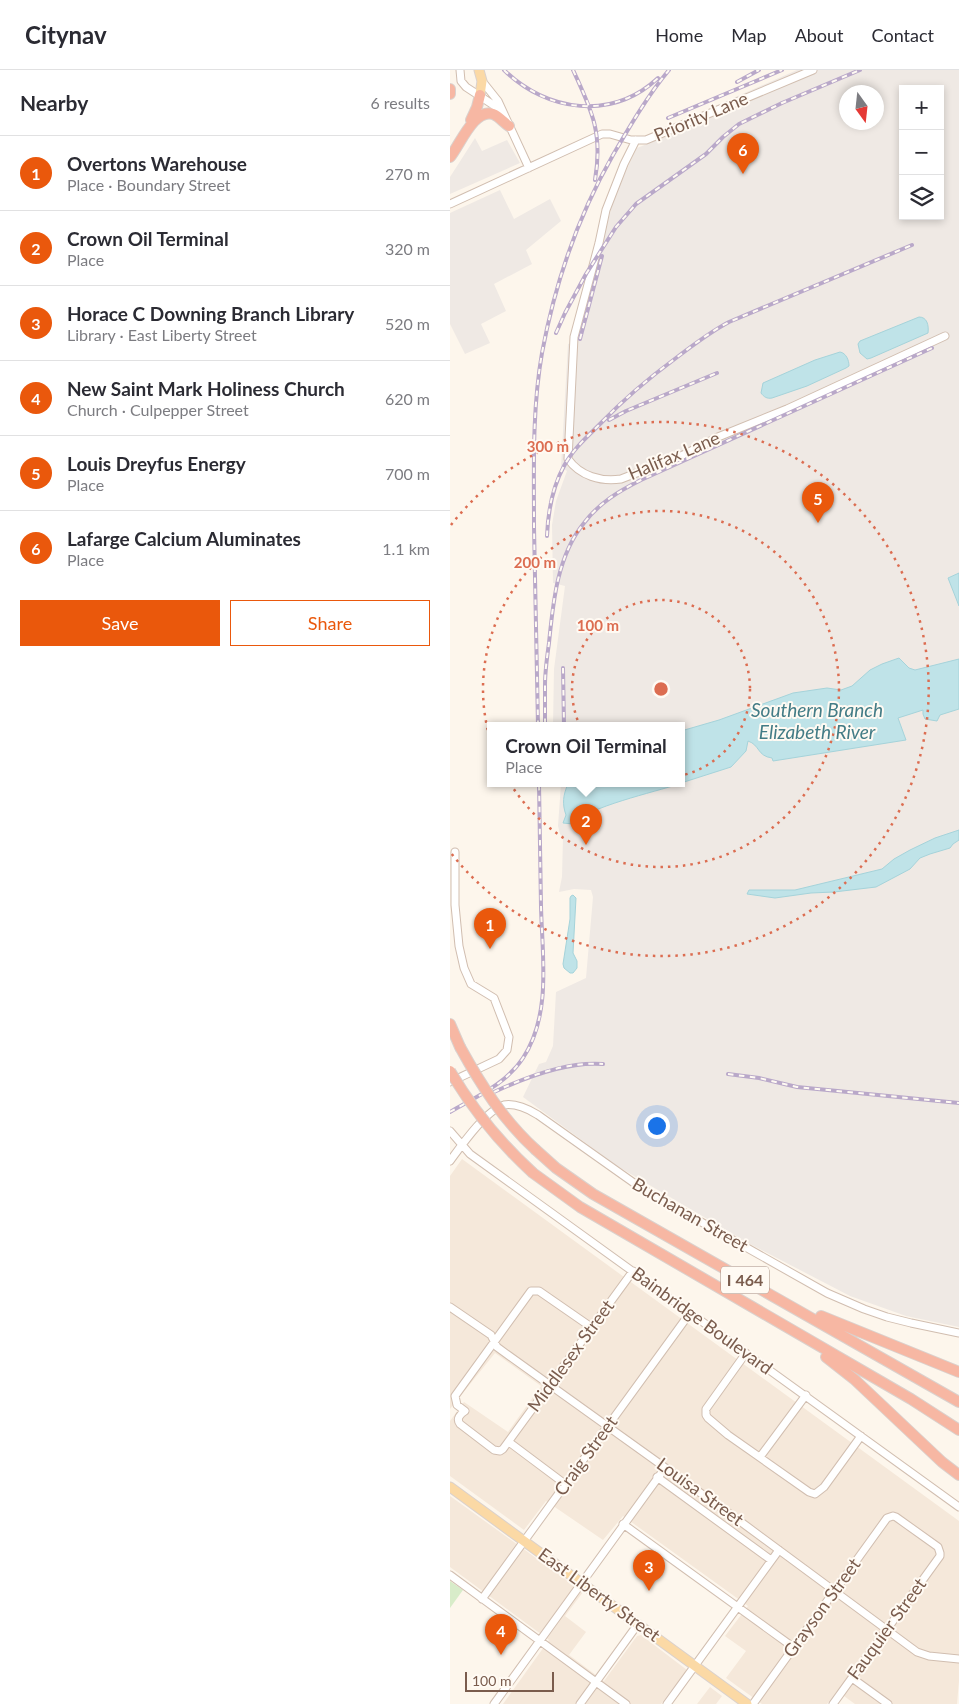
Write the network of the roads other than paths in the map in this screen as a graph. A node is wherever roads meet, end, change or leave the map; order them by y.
1 (460, 70) edge
2 (479, 70) edge
3 (813, 70) edge
4 (482, 81) junction
5 (450, 89) edge
6 (450, 94) edge
7 (480, 95) junction
8 (501, 110) junction
9 (509, 126) junction
10 (636, 140) junction
11 (450, 153) edge
12 (450, 157) edge
13 (529, 168) junction
14 (450, 204) edge
15 (945, 336) dead end
16 (455, 852) dead end
17 (450, 1024) edge
18 (450, 1071) edge
19 (450, 1082) edge
20 (450, 1131) edge
21 (462, 1144) junction
22 (450, 1161) edge
23 (633, 1271) junction
24 (745, 1280) junction
25 (450, 1307) edge
26 (690, 1313) junction
27 (785, 1326) junction
28 (591, 1327) junction
29 (959, 1333) edge
30 (494, 1341) junction
31 (746, 1353) junction
32 (959, 1372) edge
33 (550, 1385) junction
34 (806, 1395) junction
35 (959, 1402) edge
36 (607, 1426) junction
37 (959, 1430) edge
38 (862, 1436) junction
39 (509, 1442) junction
40 (760, 1457) junction
41 (665, 1468) junction
42 (959, 1475) edge
43 (657, 1477) junction
44 (565, 1484) junction
45 (450, 1487) edge
46 (720, 1507) junction
47 (959, 1507) edge
48 (713, 1516) junction
49 (623, 1524) junction
50 (524, 1541) junction
51 (779, 1550) junction
52 (940, 1552) joint
53 (772, 1560) junction
54 (450, 1575) edge
55 (581, 1583) junction
56 (834, 1591) junction
57 (482, 1599) junction
58 (737, 1607) junction
59 (638, 1624) junction
60 (886, 1630) junction
61 (539, 1640) junction
62 (793, 1647) junction
63 (959, 1658) edge
64 (695, 1665) junction
65 (852, 1678) junction
66 (596, 1682) junction
67 (496, 1701) edge
68 (505, 1704) edge
69 (580, 1704) edge
70 (626, 1704) edge
71 (667, 1704) edge
72 (747, 1704) edge
73 (753, 1704) edge
74 (832, 1704) edge
75 (888, 1704) edge

1 - 7 street
2 - 4 main road
3 - 10 street, Priority Lane
4 - 7 main road
4 - 8 street
5 - 6 highway
7 - 8 street
7 - 11 highway
8 - 9 street
9 - 12 highway
9 - 13 street
10 - 13 street, Priority Lane
10 - 15 street, Halifax Lane
13 - 14 street, Priority Lane
16 - 19 street
17 - 24 highway, I 464, bridge
18 - 27 highway, I 464, bridge
20 - 21 street, Bainbridge Boulevard
21 - 22 street
21 - 23 street, Bainbridge Boulevard
21 - 29 street, Buchanan Street
23 - 26 street, Bainbridge Boulevard
23 - 28 street, Middlesex Street
24 - 32 highway
24 - 35 highway, I 464
25 - 30 street, Louisa Street
26 - 31 street, Bainbridge Boulevard
26 - 36 street, Craig Street
27 - 37 highway, I 464
27 - 42 highway
28 - 30 street
28 - 33 street, Middlesex Street
30 - 33 street, Louisa Street
30 - 39 street
31 - 34 street, Bainbridge Boulevard
31 - 40 street
33 - 36 street, Louisa Street
33 - 39 street, Middlesex Street
34 - 38 street, Bainbridge Boulevard
34 - 40 street
36 - 41 street, Louisa Street
36 - 44 street, Craig Street
38 - 40 street
38 - 47 street, Bainbridge Boulevard
39 - 44 street
41 - 43 street
41 - 46 street, Louisa Street
43 - 48 street, Louisa Street
43 - 49 street
44 - 50 street, Craig Street
45 - 50 main road, East Liberty Street
46 - 48 street
46 - 51 street, Louisa Street
48 - 53 street, Louisa Street
49 - 55 street
49 - 58 street
50 - 55 main road, East Liberty Street
50 - 57 street, Craig Street
51 - 53 street
51 - 56 street, Louisa Street
52 - 56 street, Grayson Street
52 - 60 street, Fauquier Street
53 - 58 street
54 - 57 street
55 - 59 main road, East Liberty Street
55 - 61 street
56 - 60 street, Louisa Street
56 - 62 street, Grayson Street
57 - 61 street
58 - 62 street
58 - 64 street
59 - 64 main road, East Liberty Street
59 - 66 street
60 - 63 street, Louisa Street
60 - 65 street, Fauquier Street
61 - 66 street
61 - 67 street
62 - 73 street, Grayson Street
64 - 71 street
64 - 72 main road, East Liberty Street
65 - 74 street, Fauquier Street
65 - 75 street
66 - 69 street
66 - 70 street
67 - 68 street

